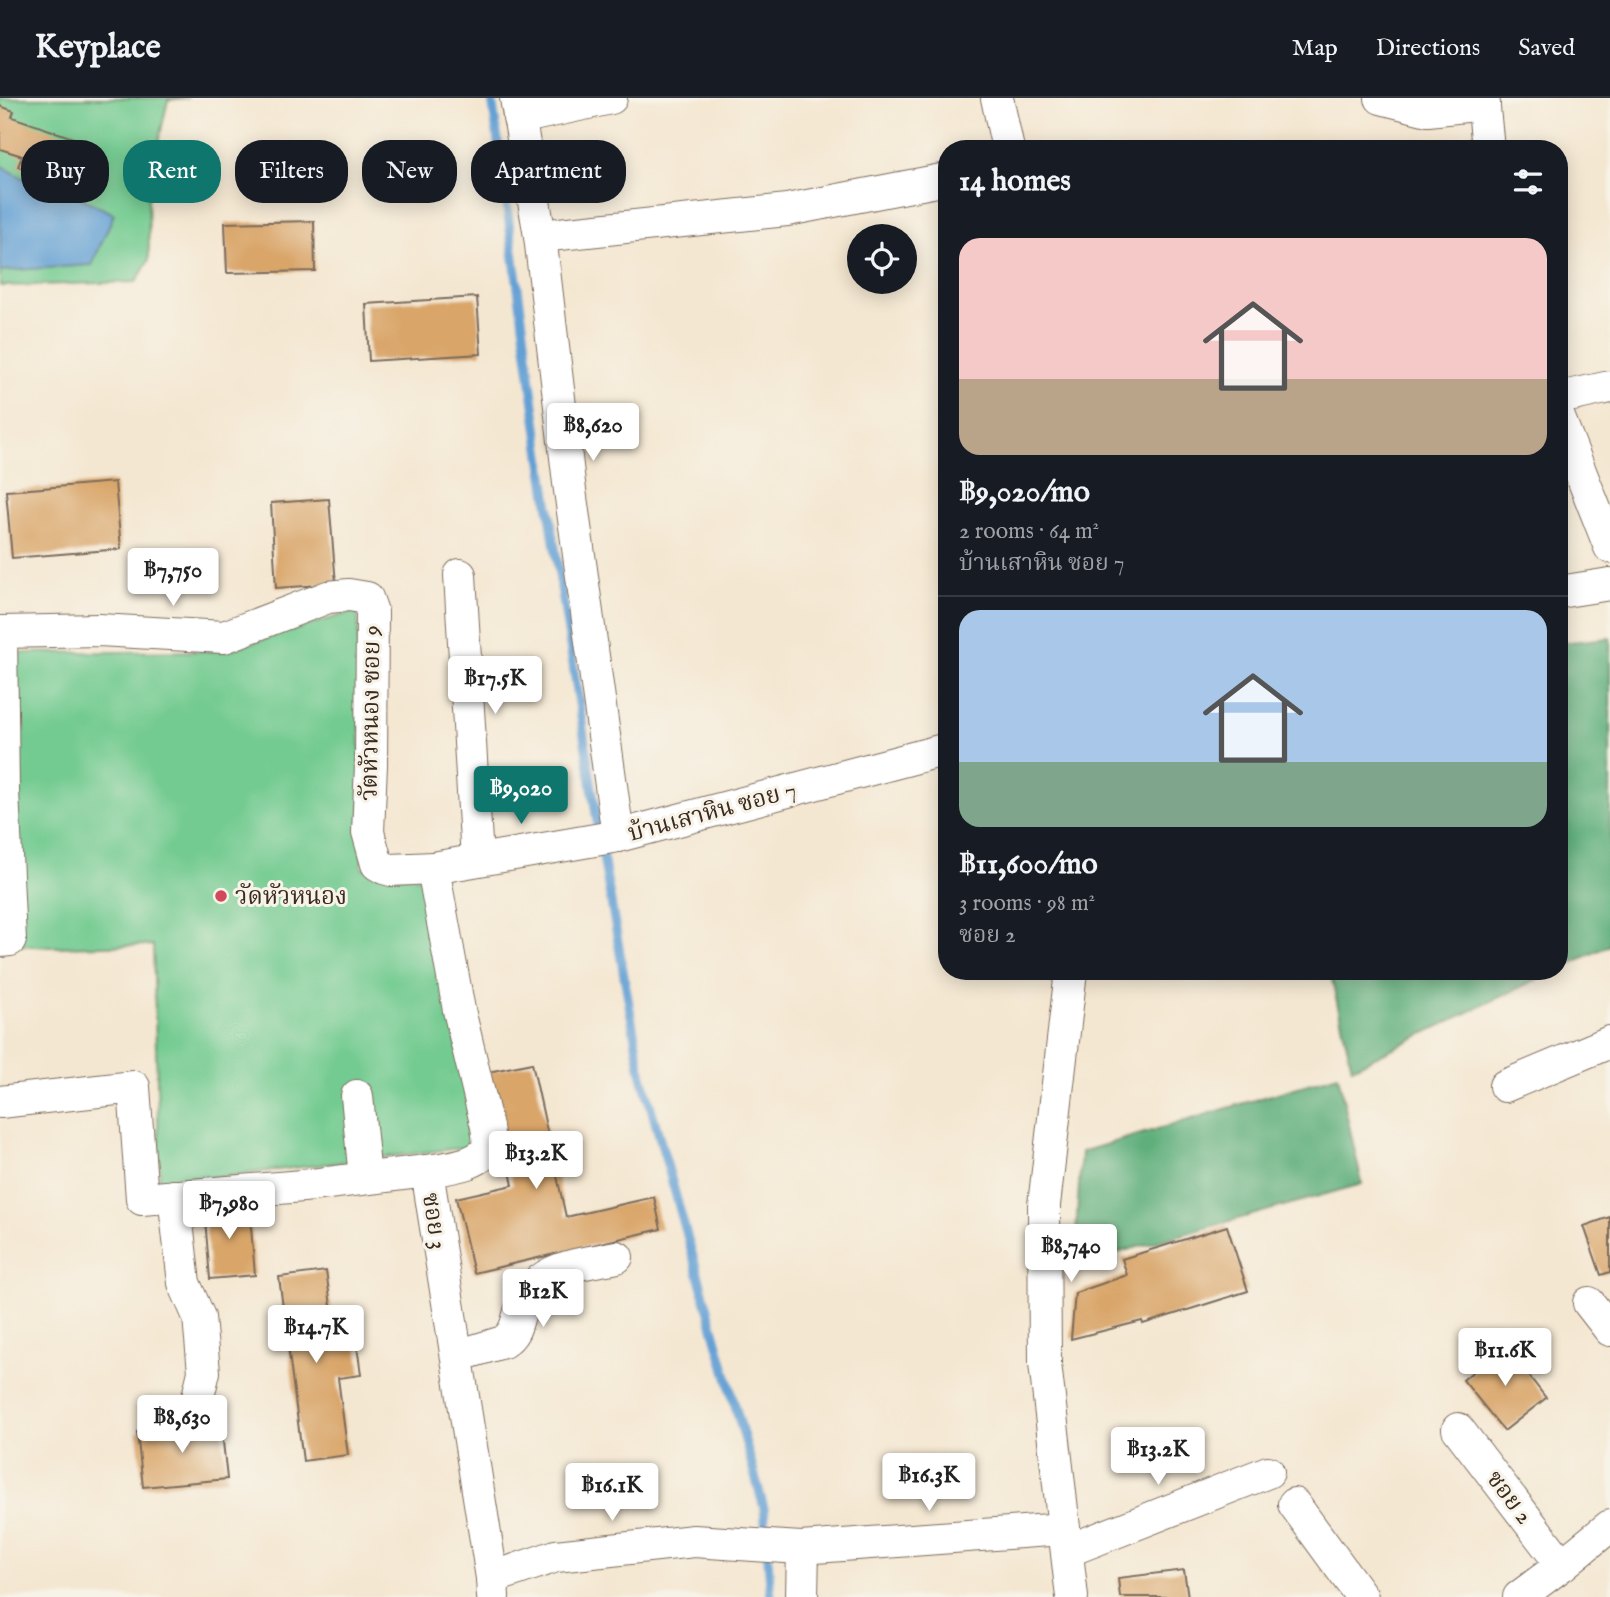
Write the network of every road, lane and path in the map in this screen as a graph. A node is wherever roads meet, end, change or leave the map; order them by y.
1 (611, 98) edge
2 (997, 98) edge
3 (1381, 98) edge
4 (1484, 101) edge
5 (518, 108) edge
6 (1005, 140) edge
7 (1487, 140) edge
8 (938, 182) edge
9 (541, 236) junction
10 (1610, 387) edge
11 (1568, 396) edge
12 (1568, 440) edge
13 (1608, 536) edge
14 (460, 575) dead end
15 (1610, 583) edge
16 (1568, 590) edge
17 (0, 632) edge
18 (938, 751) edge
19 (618, 836) junction
20 (477, 859) junction
21 (433, 868) junction
22 (5, 940) edge
23 (1070, 980) edge
24 (1610, 1042) edge
25 (1505, 1086) dead end
26 (357, 1096) dead end
27 (0, 1102) edge
28 (427, 1171) junction
29 (365, 1178) junction
30 (174, 1196) junction
31 (617, 1257) dead end
32 (1588, 1303) dead end
33 (1610, 1330) edge
34 (457, 1356) junction
35 (194, 1413) dead end
36 (1458, 1429) dead end
37 (1268, 1472) dead end
38 (1294, 1504) dead end
39 (1610, 1525) edge
40 (1065, 1540) junction
41 (802, 1548) junction
42 (1562, 1565) junction
43 (492, 1588) edge
44 (802, 1597) edge
45 (1072, 1597) edge
46 (1362, 1597) edge
47 (1519, 1597) edge

1 - 5 street
2 - 6 street
3 - 4 street
4 - 7 street
5 - 9 street
8 - 9 street
9 - 19 street
10 - 11 street
12 - 13 street
14 - 20 street
15 - 16 street
17 - 21 street, วัตหัวหนอง ซอย 9
17 - 22 street, วัตหัวหนอง ซอย 9
18 - 19 street, บ้านเสาหิน ซอย 7
19 - 20 street, บ้านเสาหิน ซอย 7
20 - 21 street, บ้านเสาหิน ซอย 7
21 - 28 street, ซอย 3
23 - 40 street
24 - 25 street
26 - 29 street
27 - 30 street
28 - 29 street
28 - 34 street, ซอย 3
29 - 30 street
30 - 35 street
31 - 34 street
32 - 33 street
34 - 43 street, ซอย 3
36 - 42 street, ซอย 2
37 - 40 street
38 - 46 street
39 - 42 street
40 - 41 street
40 - 45 street
41 - 43 street
41 - 44 street
42 - 47 street

